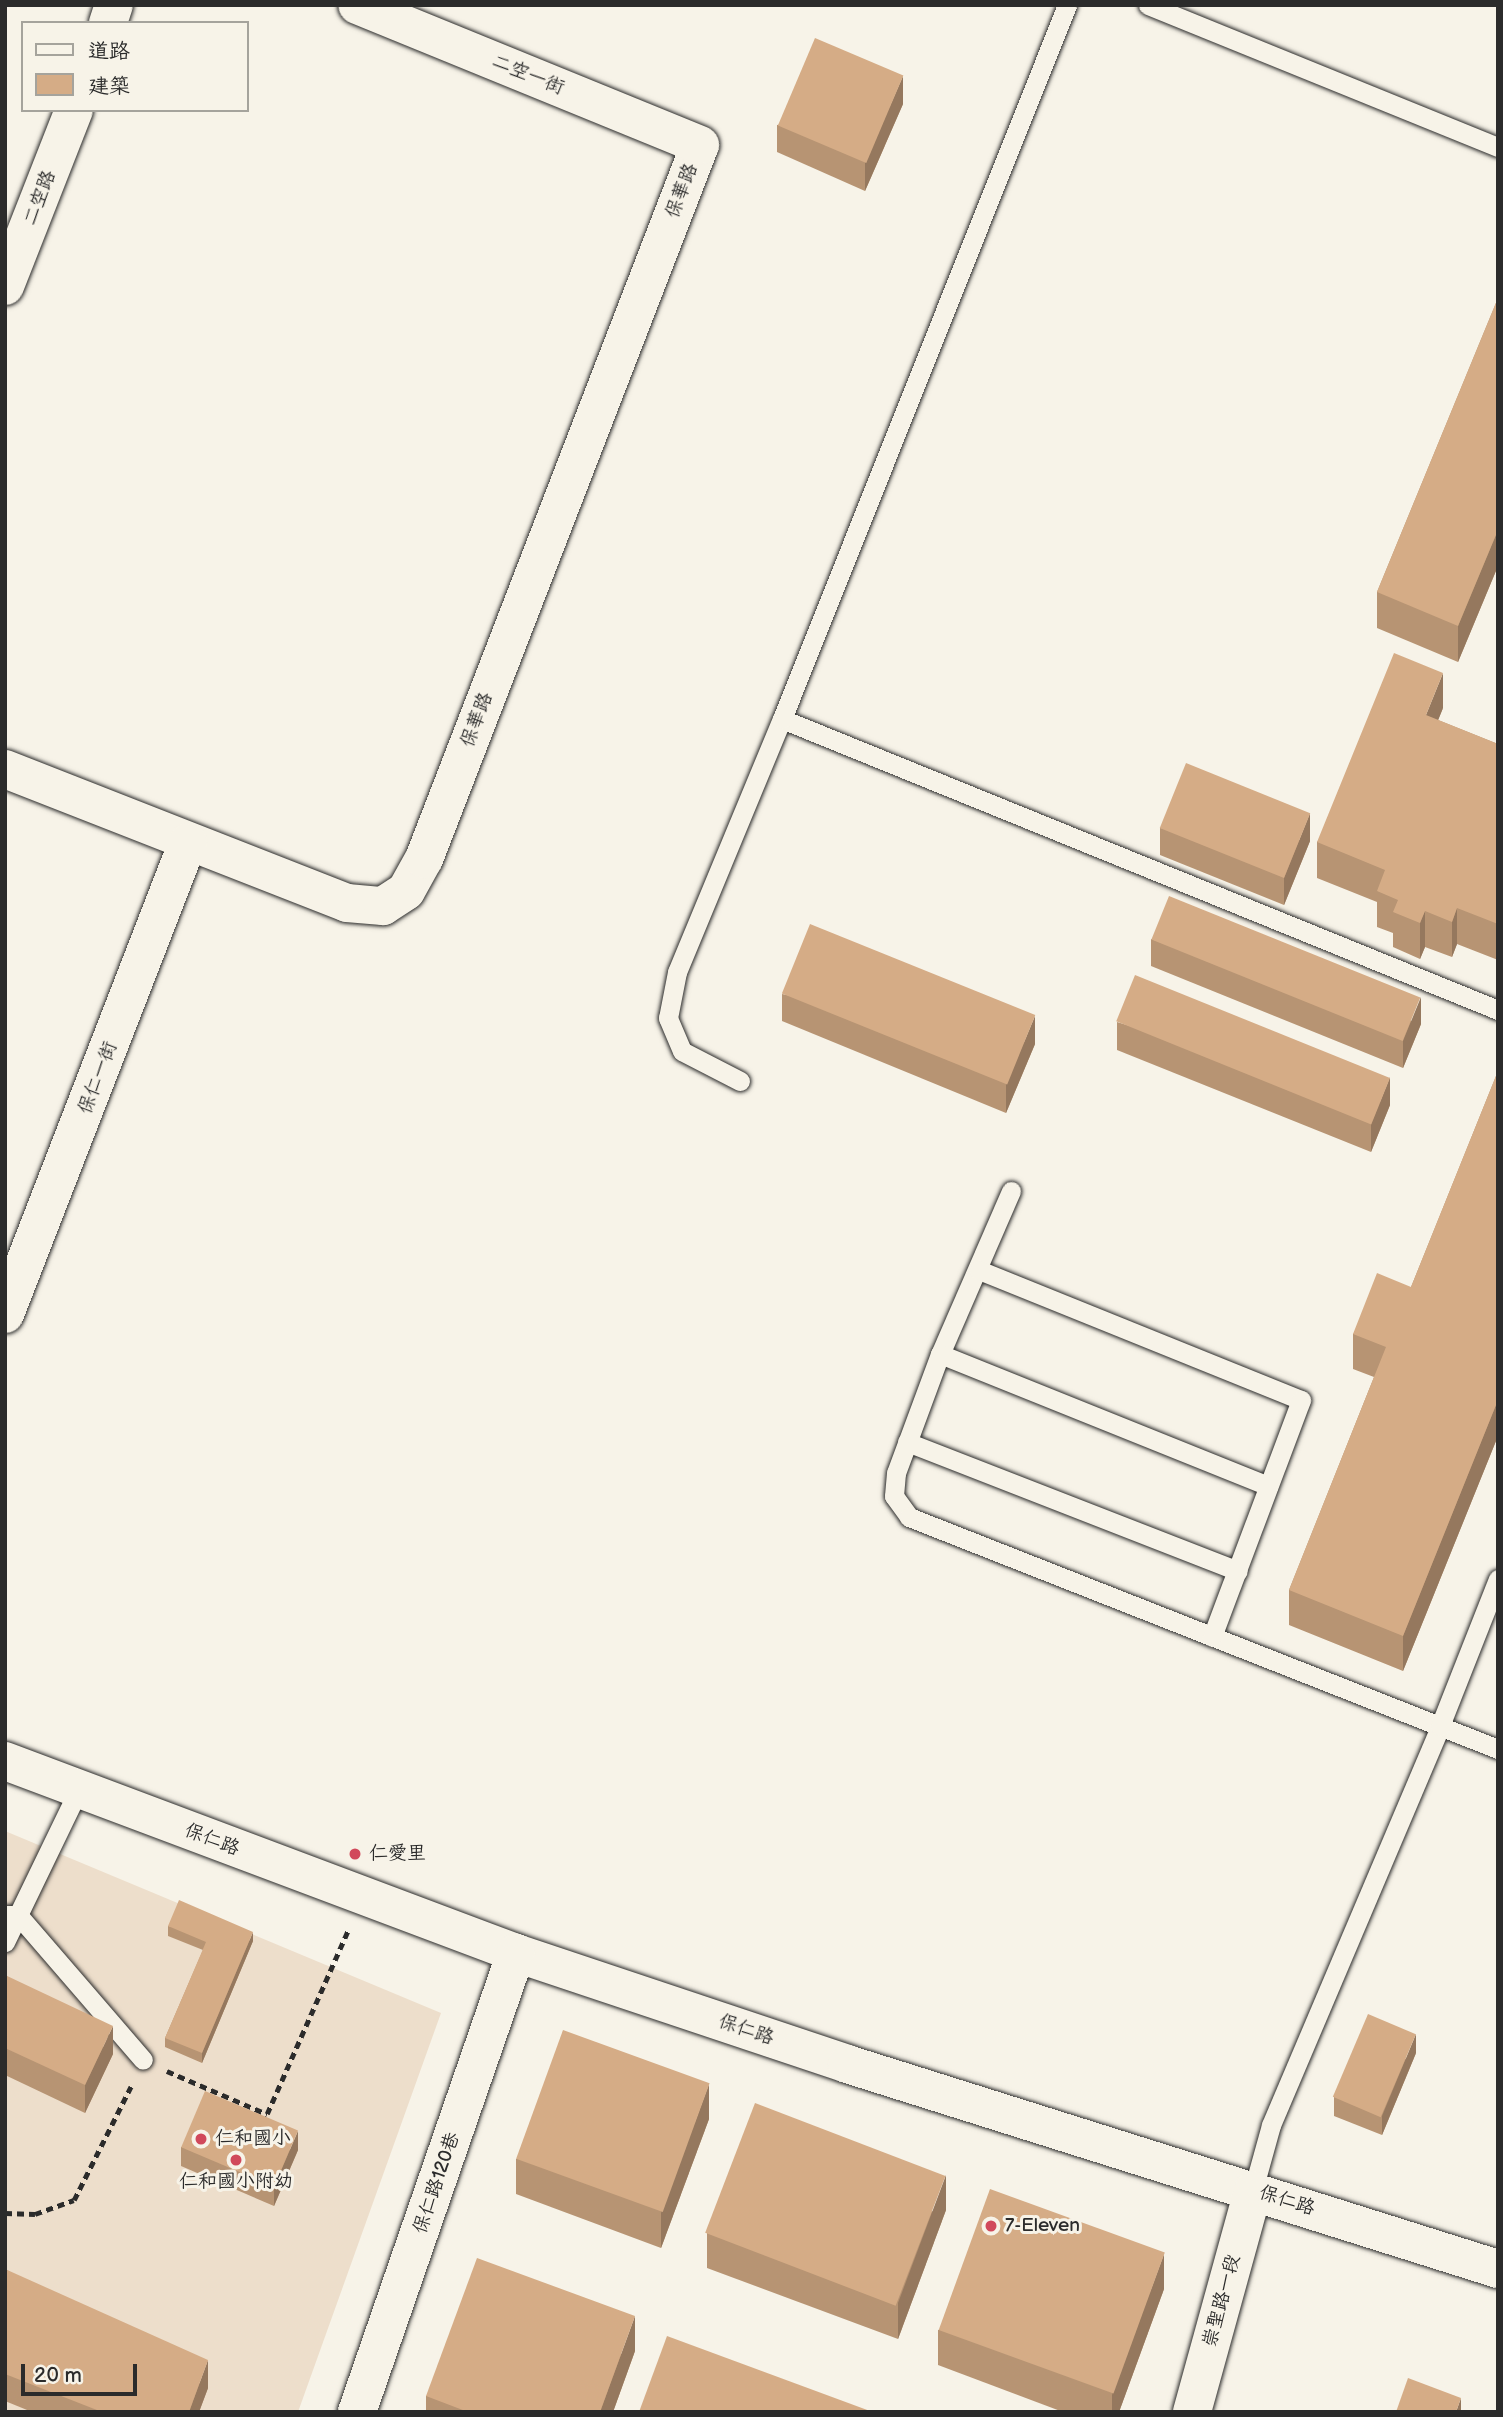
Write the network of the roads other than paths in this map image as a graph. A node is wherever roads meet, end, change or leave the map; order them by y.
1 (357, 5) edge
2 (1067, 5) edge
3 (1148, 5) edge
4 (73, 112) edge
5 (700, 145) joint
6 (1498, 147) edge
7 (5, 286) edge
8 (782, 719) junction
9 (5, 769) edge
10 (188, 842) junction
11 (1498, 1010) edge
12 (740, 1081) dead end
13 (1011, 1191) dead end
14 (978, 1270) junction
15 (5, 1314) edge
16 (940, 1354) junction
17 (907, 1442) junction
18 (1269, 1486) junction
19 (1238, 1571) junction
20 (1498, 1580) edge
21 (1212, 1637) junction
22 (1440, 1726) junction
23 (1498, 1749) edge
24 (5, 1761) edge
25 (79, 1789) junction
26 (12, 1915) edge
27 (5, 1942) edge
28 (516, 1953) junction
29 (144, 2060) road end
30 (1253, 2190) junction
31 (1498, 2269) edge
32 (357, 2412) edge
33 (1192, 2412) edge

1 - 5 street, 二空一街
2 - 8 lane
3 - 6 lane
4 - 7 street, 二空路
5 - 10 street, 保華路
8 - 11 lane
8 - 12 lane
9 - 10 street, 保華路
10 - 15 street, 保仁一街
13 - 14 lane
14 - 16 lane
14 - 18 lane
16 - 17 lane
16 - 18 lane
17 - 19 lane
17 - 21 lane
18 - 19 lane
19 - 21 lane
20 - 22 lane
21 - 22 lane
22 - 23 lane
22 - 30 lane
24 - 25 street, 保仁路
25 - 26 lane
25 - 28 street, 保仁路
26 - 27 lane
26 - 29 lane
28 - 30 street, 保仁路
28 - 32 street, 保仁路120巷
30 - 31 street, 保仁路
30 - 33 street, 崇聖路一段

